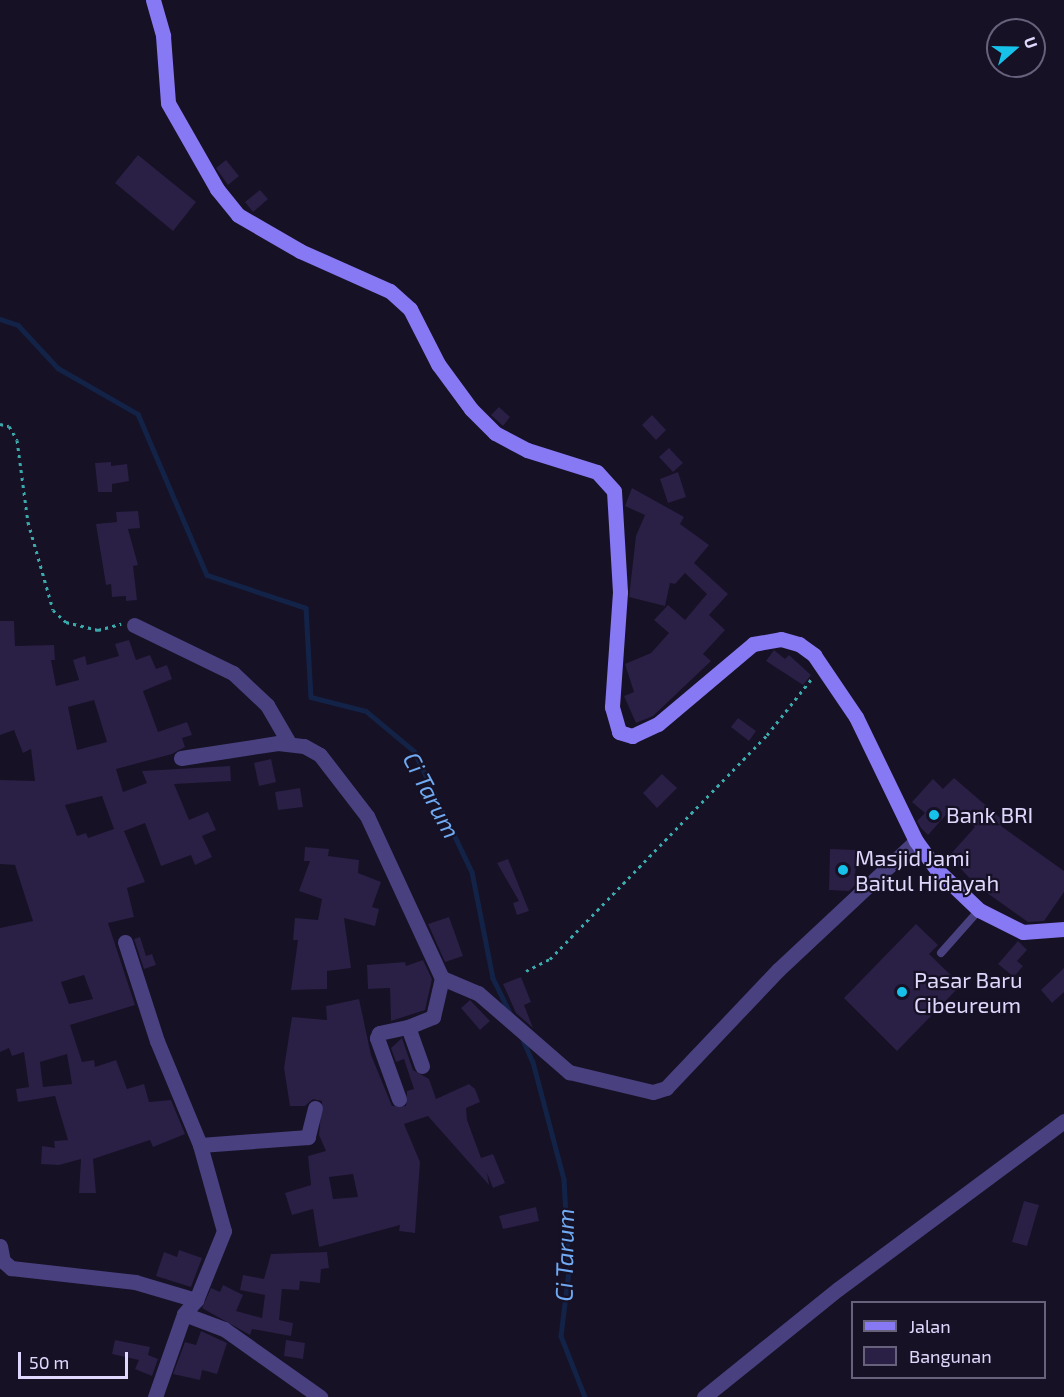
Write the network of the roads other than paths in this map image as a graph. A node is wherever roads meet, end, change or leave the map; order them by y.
1 (153, 0) edge
2 (134, 625) road end
3 (289, 743) junction
4 (182, 758) dead end
5 (916, 841) junction
6 (979, 910) junction
7 (1064, 929) edge
8 (125, 942) dead end
9 (941, 953) dead end
10 (442, 978) junction
11 (408, 1027) junction
12 (422, 1066) dead end
13 (399, 1098) dead end
14 (315, 1108) dead end
15 (1064, 1121) edge
16 (200, 1145) junction
17 (0, 1246) edge
18 (196, 1300) junction
19 (184, 1314) junction
20 (155, 1397) edge
21 (320, 1397) edge
22 (704, 1397) edge

1 - 5 main road
2 - 3 street
3 - 4 street
3 - 10 street
5 - 6 main road
5 - 10 street
6 - 7 main road
6 - 9 lane
8 - 16 street
10 - 11 street
11 - 12 street
11 - 13 street
14 - 16 street
15 - 22 street
16 - 18 street
17 - 18 street
18 - 19 street
19 - 20 street
19 - 21 street

